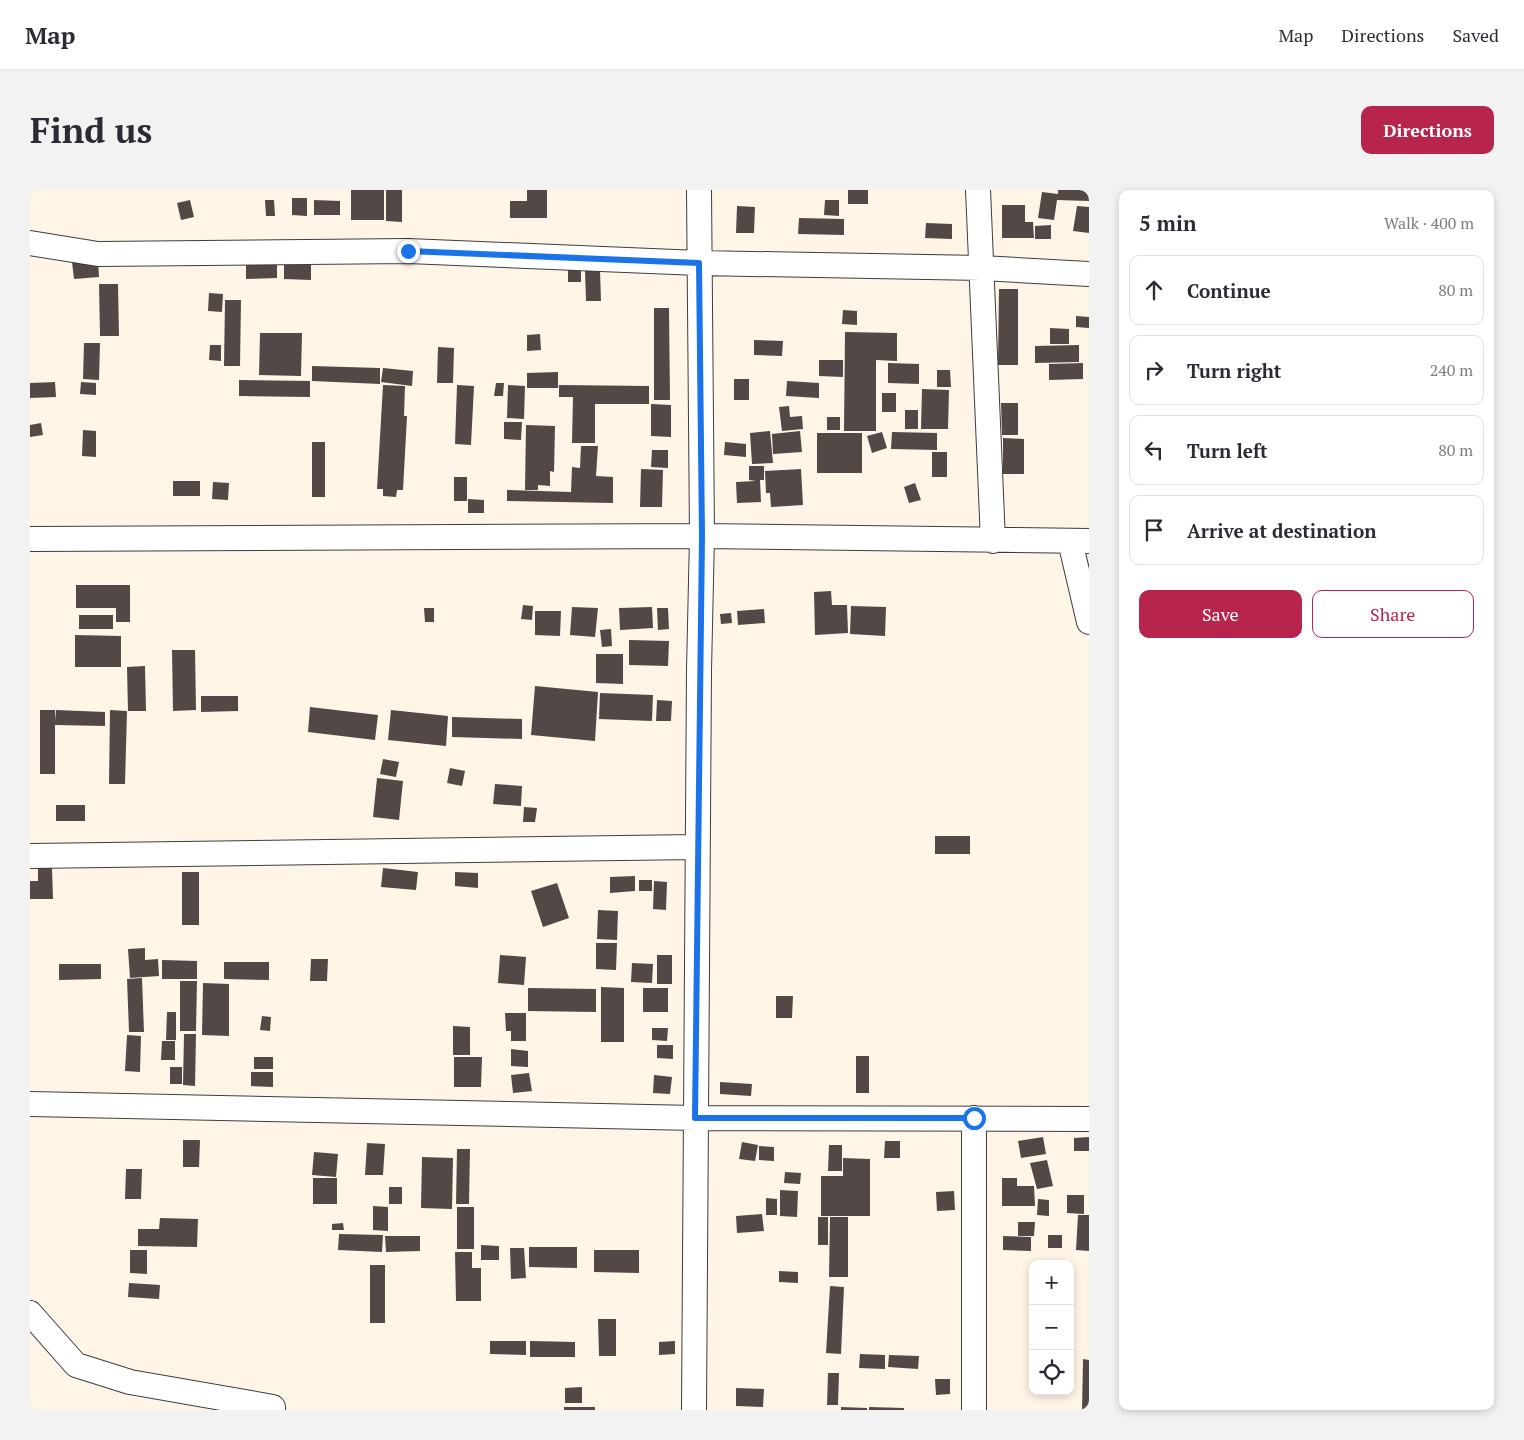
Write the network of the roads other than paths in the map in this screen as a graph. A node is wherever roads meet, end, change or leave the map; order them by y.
1 (699, 190) edge
2 (978, 190) edge
3 (30, 243) edge
4 (699, 263) junction
5 (982, 268) junction
6 (1089, 274) edge
7 (702, 536) junction
8 (30, 539) edge
9 (993, 540) junction
10 (1080, 541) edge
11 (1089, 622) edge
12 (697, 847) junction
13 (30, 856) edge
14 (30, 1104) edge
15 (695, 1118) junction
16 (974, 1118) junction
17 (1089, 1119) edge
18 (30, 1313) edge
19 (273, 1410) edge
20 (694, 1410) edge
21 (974, 1410) edge

1 - 4 street
2 - 5 street
3 - 4 street
4 - 5 street
4 - 7 street
5 - 6 street
5 - 9 street
7 - 8 street
7 - 9 street
7 - 12 street
9 - 10 street
10 - 11 street
12 - 13 street
12 - 15 street
14 - 15 street
15 - 16 street
15 - 20 street
16 - 17 street
16 - 21 street
18 - 19 street

